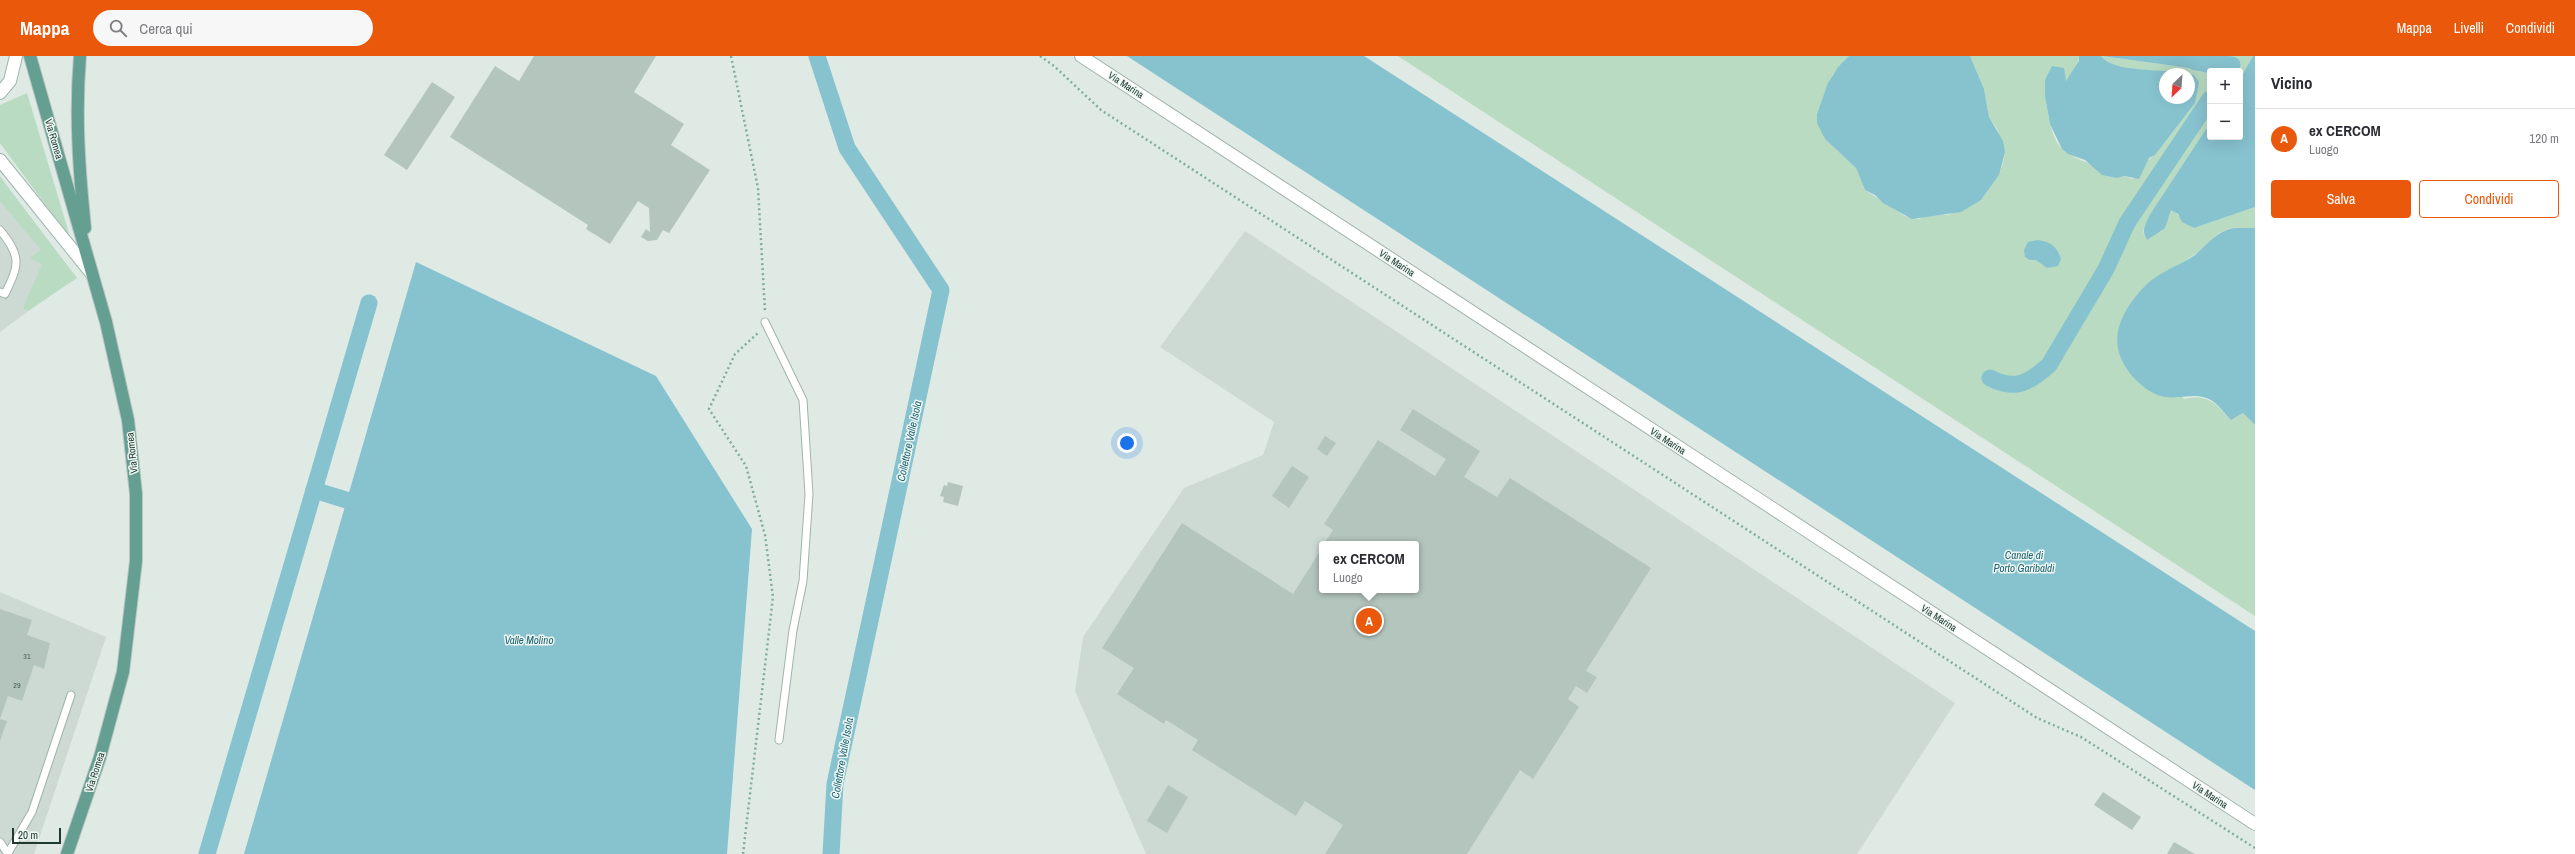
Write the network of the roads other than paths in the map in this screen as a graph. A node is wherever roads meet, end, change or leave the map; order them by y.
1 (16, 56) edge
2 (30, 56) edge
3 (80, 56) edge
4 (1081, 56) edge
5 (0, 92) edge
6 (0, 160) edge
7 (0, 230) edge
8 (89, 263) junction
9 (93, 275) junction
10 (2, 295) edge
11 (765, 322) road end
12 (71, 695) dead end
13 (779, 740) dead end
14 (2255, 824) edge
15 (0, 842) edge
16 (8, 854) edge
17 (67, 854) edge

1 - 5 street
2 - 8 main road, Via Romea
3 - 8 main road
4 - 14 street, Via Marina
6 - 9 street
7 - 10 lane
8 - 9 main road, Via Romea
9 - 17 main road, Via Romea
11 - 13 lane
12 - 16 lane
15 - 16 lane

